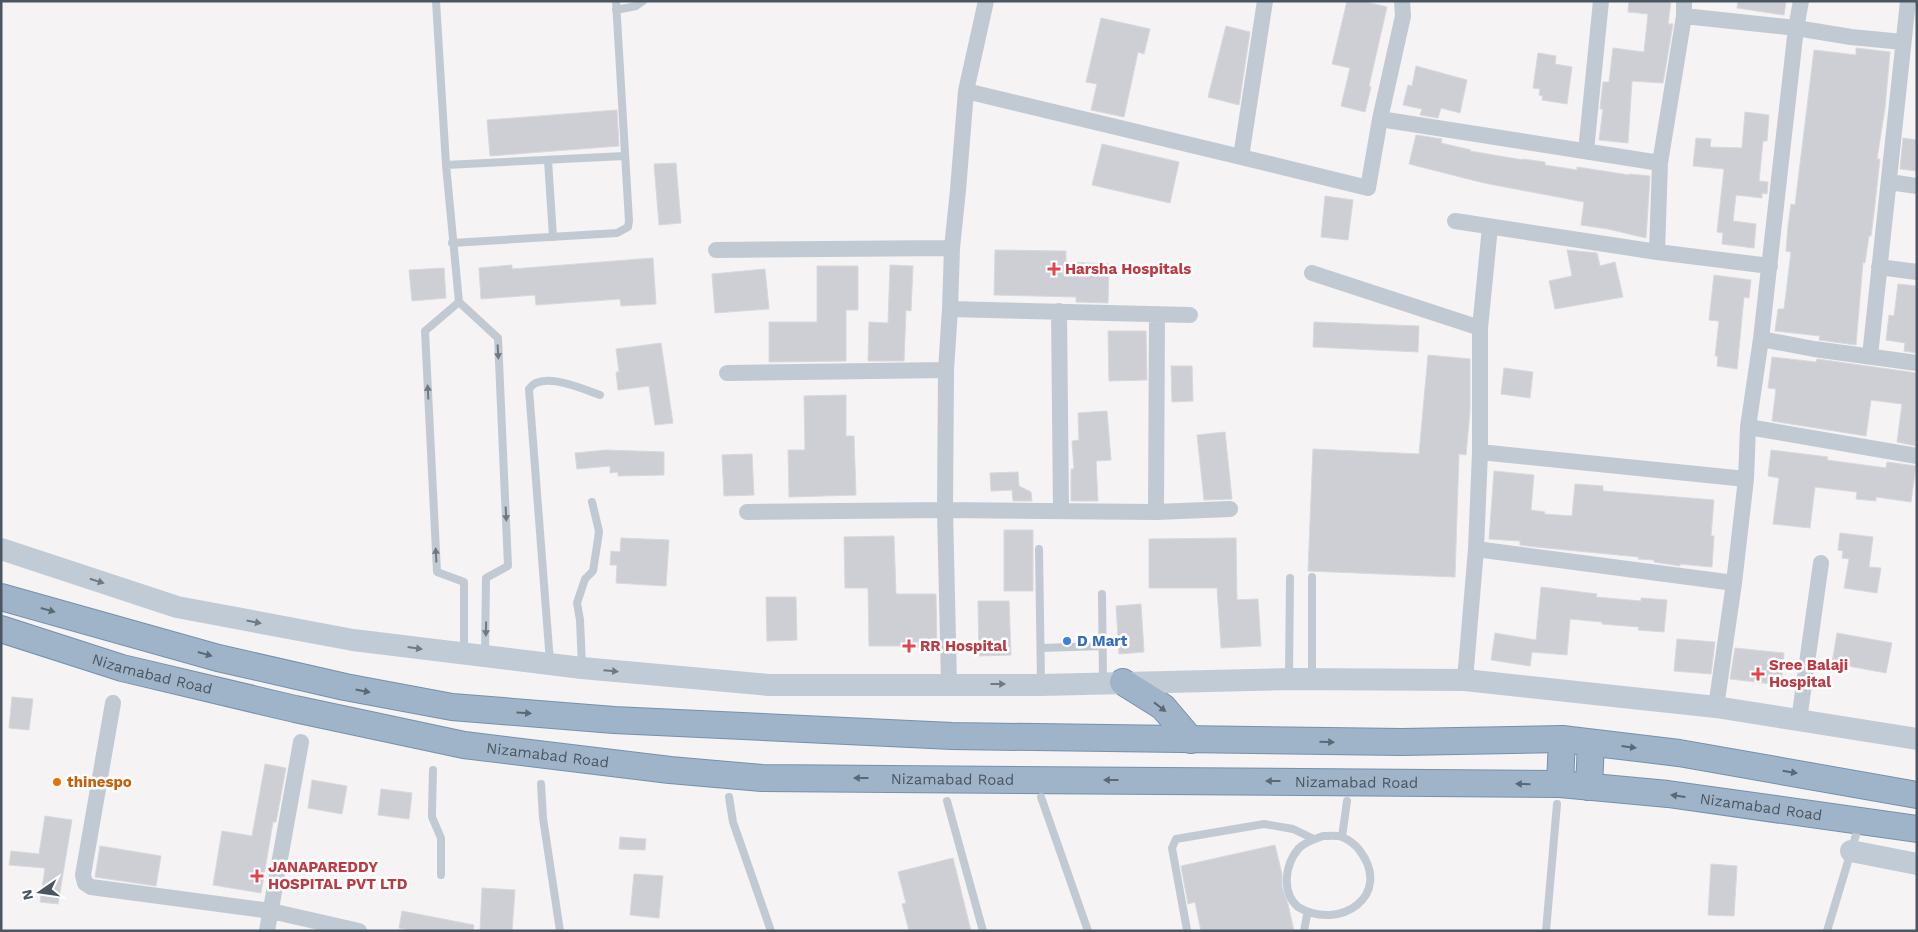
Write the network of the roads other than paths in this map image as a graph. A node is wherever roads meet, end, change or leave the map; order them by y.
1 (436, 1) edge
2 (616, 1) edge
3 (643, 1) edge
4 (986, 1) edge
5 (1265, 1) edge
6 (1402, 1) edge
7 (1601, 1) edge
8 (1800, 1) edge
9 (1908, 1) edge
10 (1684, 9) edge
11 (616, 10) junction
12 (1796, 28) junction
13 (1903, 42) junction
14 (966, 91) junction
15 (1380, 119) junction
16 (1586, 151) junction
17 (624, 156) junction
18 (1241, 157) junction
19 (548, 160) junction
20 (1660, 163) junction
21 (446, 165) junction
22 (1889, 182) junction
23 (1917, 186) edge
24 (1455, 221) dead end
25 (1490, 227) junction
26 (553, 237) junction
27 (452, 243) junction
28 (952, 248) junction
29 (716, 250) dead end
30 (1658, 252) junction
31 (1770, 266) junction
32 (1879, 267) junction
33 (1917, 272) edge
34 (1312, 273) dead end
35 (459, 302) junction
36 (950, 309) junction
37 (1059, 312) junction
38 (1158, 314) junction
39 (1190, 316) dead end
40 (1480, 328) junction
41 (1762, 339) junction
42 (1870, 356) junction
43 (1917, 363) edge
44 (946, 370) junction
45 (727, 373) dead end
46 (600, 395) dead end
47 (1748, 427) junction
48 (1480, 452) junction
49 (1917, 456) edge
50 (1746, 480) junction
51 (592, 502) dead end
52 (1230, 509) dead end
53 (945, 510) junction
54 (1061, 511) junction
55 (747, 512) dead end
56 (1156, 512) junction
57 (1039, 548) dead end
58 (1, 549) edge
59 (1476, 549) junction
60 (1821, 562) dead end
61 (1312, 577) dead end
62 (1290, 578) dead end
63 (1734, 583) junction
64 (1102, 594) dead end
65 (1, 597) edge
66 (1, 629) edge
67 (1103, 646) junction
68 (1041, 648) junction
69 (475, 656) junction
70 (550, 664) junction
71 (582, 668) junction
72 (1289, 679) junction
73 (1312, 679) junction
74 (1465, 680) junction
75 (1113, 682) junction
76 (949, 684) junction
77 (1041, 685) junction
78 (113, 703) dead end
79 (1716, 707) junction
80 (1799, 720) junction
81 (1917, 739) edge
82 (1191, 740) junction
83 (1562, 740) junction
84 (301, 742) dead end
85 (1591, 743) junction
86 (433, 770) dead end
87 (541, 784) dead end
88 (1589, 787) junction
89 (1559, 794) junction
90 (1917, 795) edge
91 (729, 797) dead end
92 (1041, 797) dead end
93 (946, 801) dead end
94 (1347, 801) dead end
95 (1860, 820) junction
96 (1917, 829) edge
97 (1342, 837) junction
98 (1314, 839) junction
99 (1851, 851) junction
100 (1917, 864) edge
101 (440, 875) dead end
102 (271, 911) junction
103 (1307, 915) junction
104 (1186, 930) edge
105 (267, 931) edge
106 (359, 931) edge
107 (560, 931) edge
108 (771, 931) edge
109 (983, 931) edge
110 (1088, 931) edge
111 (1304, 931) edge
112 (1546, 931) edge
113 (1827, 931) edge

1 - 21 lane
2 - 11 lane
3 - 11 lane
4 - 14 street
5 - 18 street
6 - 15 street
7 - 16 street
8 - 12 street
9 - 13 street
10 - 12 street
10 - 20 street
11 - 17 lane
12 - 13 street
12 - 31 street
13 - 22 street
14 - 18 street
14 - 28 street
15 - 16 street
15 - 18 street
16 - 20 street
17 - 19 lane
17 - 26 lane
19 - 21 lane
19 - 26 lane
20 - 30 street
21 - 27 lane
22 - 23 street
22 - 32 street
24 - 25 street
25 - 30 street
25 - 40 street
26 - 27 lane
27 - 35 lane
28 - 29 street
28 - 36 street
30 - 31 street
31 - 41 street
32 - 33 street
32 - 42 street
34 - 40 street
35 -> 69 lane
69 -> 35 lane
36 - 37 street
36 - 44 street
37 - 38 street
37 - 54 street
38 - 39 street
38 - 56 street
40 - 48 street
41 - 42 street
41 - 47 street
42 - 43 street
44 - 45 street
44 - 53 street
46 - 70 lane
47 - 49 street
47 - 50 street
48 - 50 street
48 - 59 street
50 - 63 street
51 - 71 lane
52 - 56 street
53 - 54 street
53 - 55 street
53 - 76 street
54 - 56 street
57 - 68 lane
58 -> 69 main road
59 - 63 street
59 - 74 street
60 - 80 street
61 - 73 lane
62 - 72 lane
63 - 79 street
64 - 67 lane
65 -> 82 highway, Nizamabad Road
89 -> 66 highway, Nizamabad Road
67 - 68 lane
67 - 75 lane
68 - 77 lane
69 - 70 main road
70 - 71 main road
71 -> 76 main road
72 - 73 main road
72 - 75 main road
73 - 74 main road
74 - 79 main road
75 - 77 main road
75 -> 82 highway
76 -> 77 main road
78 - 102 street
79 - 80 main road
80 - 81 main road
82 -> 83 highway, Nizamabad Road
83 - 85 highway, Nizamabad Road
83 - 89 highway
84 - 102 street
85 - 88 highway
85 -> 90 highway, Nizamabad Road
86 - 101 lane
87 - 107 lane
88 - 89 highway, Nizamabad Road
95 -> 88 highway, Nizamabad Road
89 - 112 lane
91 - 108 lane
92 - 110 lane
93 - 109 lane
94 - 97 lane
95 - 96 highway, Nizamabad Road
95 - 99 lane
97 - 98 lane
97 - 103 lane
98 - 103 lane
98 - 104 lane
99 - 100 main road
99 - 113 lane
102 - 105 street
102 - 106 street
103 - 111 lane

